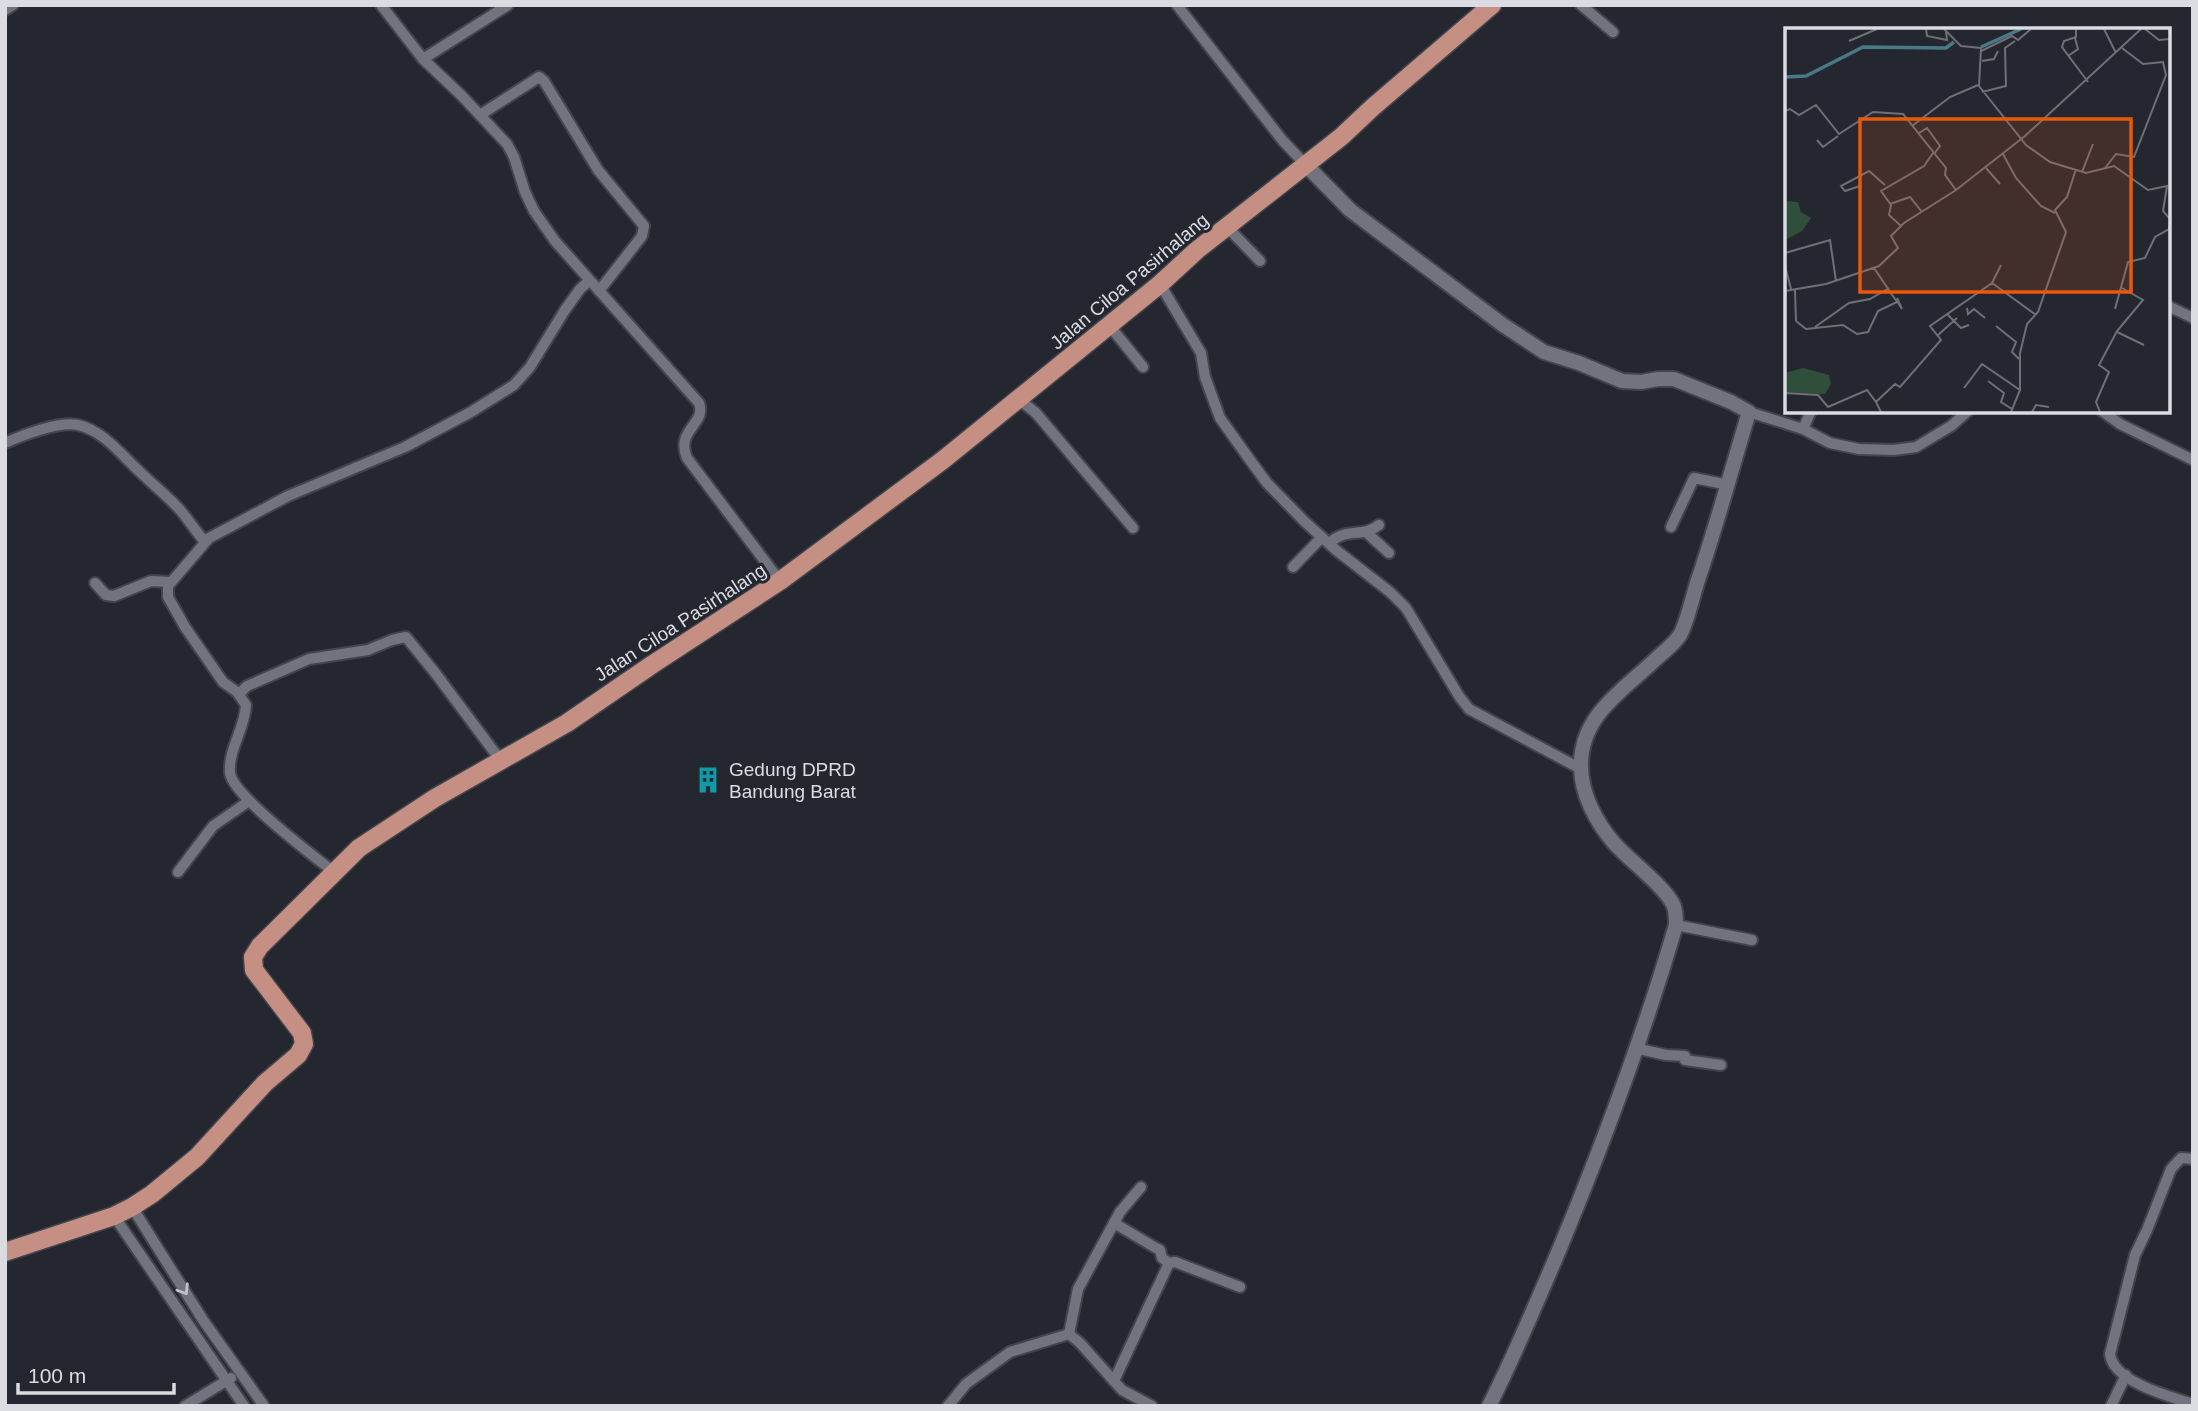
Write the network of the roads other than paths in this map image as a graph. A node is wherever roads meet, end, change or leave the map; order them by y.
1 (13, 5) edge
2 (381, 5) edge
3 (508, 5) edge
4 (1177, 5) edge
5 (1492, 5) edge
6 (1581, 5) edge
7 (5, 10) edge
8 (1613, 32) dead end
9 (423, 59) junction
10 (480, 115) junction
11 (1306, 165) junction
12 (1227, 227) junction
13 (1260, 261) dead end
14 (589, 281) junction
15 (1160, 284) junction
16 (599, 290) junction
17 (2170, 307) edge
18 (2193, 318) edge
19 (1109, 326) junction
20 (1143, 367) dead end
21 (1020, 400) junction
22 (1749, 412) junction
23 (1810, 413) edge
24 (1966, 413) edge
25 (2105, 413) edge
26 (1803, 429) junction
27 (5, 443) edge
28 (2193, 460) edge
29 (1729, 485) junction
30 (1379, 525) dead end
31 (1671, 527) dead end
32 (1133, 528) dead end
33 (1367, 533) junction
34 (1325, 540) junction
35 (204, 541) junction
36 (1389, 553) dead end
37 (1293, 567) dead end
38 (780, 581) junction
39 (170, 582) junction
40 (95, 583) dead end
41 (239, 694) junction
42 (501, 761) junction
43 (1581, 769) junction
44 (249, 801) junction
45 (178, 872) dead end
46 (335, 873) junction
47 (1676, 925) junction
48 (1752, 940) dead end
49 (1635, 1048) junction
50 (1721, 1066) dead end
51 (2193, 1159) edge
52 (1141, 1187) dead end
53 (132, 1207) junction
54 (114, 1216) junction
55 (1114, 1223) junction
56 (5, 1252) edge
57 (1169, 1263) junction
58 (1240, 1287) dead end
59 (1069, 1334) junction
60 (241, 1372) junction
61 (2126, 1375) junction
62 (227, 1381) junction
63 (1114, 1381) junction
64 (954, 1404) edge
65 (2193, 1404) edge
66 (185, 1406) edge
67 (244, 1406) edge
68 (264, 1406) edge
69 (1152, 1406) edge
70 (1489, 1406) edge
71 (2111, 1406) edge

1 - 7 street
2 - 9 street
3 - 9 street
4 - 11 street
5 - 11 main road, Jalan Ciloa Pasirhalang
6 - 8 street
9 - 10 street
10 - 14 street
10 - 16 street
11 - 12 main road, Jalan Ciloa Pasirhalang
11 - 22 street
12 - 13 street
12 - 15 main road, Jalan Ciloa Pasirhalang
14 - 16 street
14 - 35 street
15 - 19 main road, Jalan Ciloa Pasirhalang
15 - 34 street
16 - 38 street
17 - 18 street
19 - 20 street
19 - 21 main road, Jalan Ciloa Pasirhalang
21 - 32 street
21 - 38 main road, Jalan Ciloa Pasirhalang
22 - 26 street
22 - 29 street
23 - 26 street
24 - 26 street
25 - 28 street
27 - 35 street
29 - 31 street
29 - 43 street
30 - 33 street
33 - 34 street
33 - 36 street
34 - 37 street
34 - 43 street
35 - 39 street
38 - 42 main road, Jalan Ciloa Pasirhalang
39 - 40 street
39 - 41 street
41 - 42 street
41 - 44 street
42 - 46 main road, Jalan Ciloa Pasirhalang
43 - 47 street
44 - 45 street
44 - 46 street
46 - 53 main road, Jalan Ciloa Pasirhalang
47 - 48 street
47 - 49 street
49 - 50 street
49 - 70 street
51 - 61 street
52 - 55 street
53 - 54 main road, Jalan Ciloa Pasirhalang
53 -> 60 street
54 - 56 main road, Jalan Ciloa Pasirhalang
54 - 62 street
55 - 57 street
55 - 59 street
57 - 58 street
57 - 63 street
59 - 63 street
59 - 64 street
60 - 62 street
60 - 68 street
61 - 65 street
61 - 71 street
62 - 66 street
62 - 67 street
63 - 69 street

